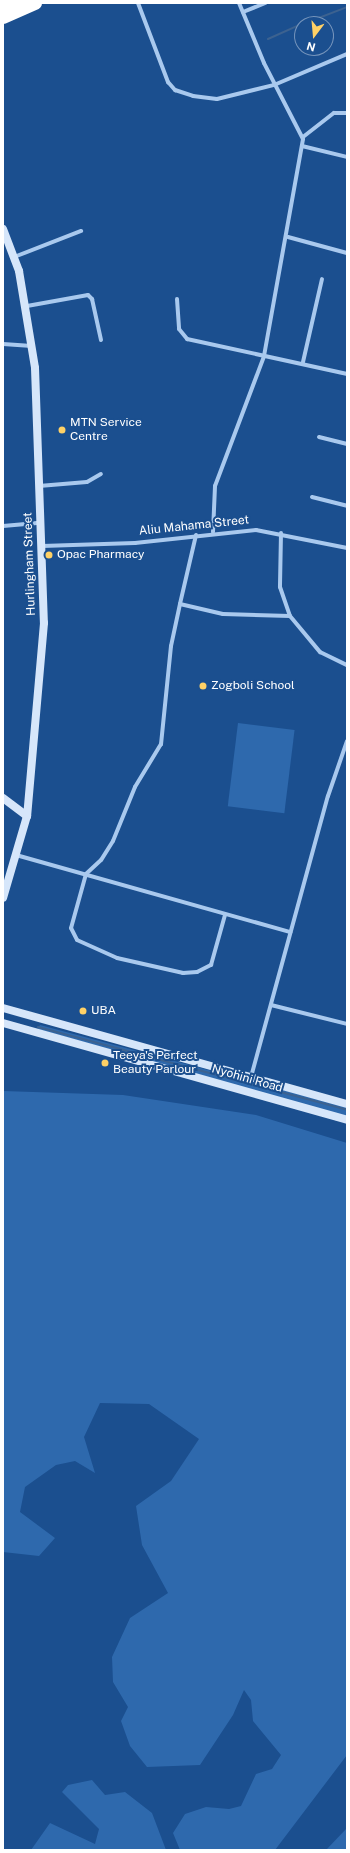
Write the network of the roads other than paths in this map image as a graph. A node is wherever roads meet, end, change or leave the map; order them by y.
1 (17, 3) edge
2 (36, 3) edge
3 (138, 3) edge
4 (239, 3) edge
5 (265, 3) edge
6 (3, 10) edge
7 (243, 12) junction
8 (3, 18) edge
9 (347, 54) edge
10 (274, 85) junction
11 (347, 113) edge
12 (303, 137) junction
13 (302, 146) junction
14 (347, 157) edge
15 (3, 229) edge
16 (81, 231) dead end
17 (288, 237) junction
18 (347, 253) edge
19 (14, 256) junction
20 (322, 279) dead end
21 (177, 299) dead end
22 (27, 306) junction
23 (101, 340) dead end
24 (3, 344) edge
25 (32, 346) junction
26 (264, 356) junction
27 (303, 362) junction
28 (347, 374) edge
29 (319, 437) dead end
30 (347, 444) edge
31 (101, 474) dead end
32 (38, 486) junction
33 (312, 496) dead end
34 (347, 506) edge
35 (41, 523) junction
36 (3, 526) edge
37 (213, 532) junction
38 (281, 533) junction
39 (196, 535) junction
40 (42, 546) junction
41 (347, 548) edge
42 (180, 604) junction
43 (290, 616) junction
44 (347, 665) edge
45 (347, 741) edge
46 (3, 798) edge
47 (27, 816) junction
48 (16, 855) junction
49 (86, 874) junction
50 (6, 881) edge
51 (3, 898) edge
52 (225, 915) junction
53 (290, 932) junction
54 (271, 1005) junction
55 (3, 1008) edge
56 (37, 1017) junction
57 (3, 1023) edge
58 (347, 1024) edge
59 (33, 1032) junction
60 (251, 1078) junction
61 (347, 1104) edge
62 (347, 1120) edge

1 - 6 highway
2 - 8 highway
3 - 10 street
4 - 7 street
5 - 7 street
7 - 10 street
9 - 10 street
10 - 12 street
11 - 12 street
12 - 13 street
13 - 14 street
13 - 17 street
15 - 19 main road, Hurlingham Street
16 - 19 street
17 - 18 street
17 - 26 street
19 - 22 main road, Hurlingham Street
20 - 27 street
21 - 26 street
22 - 23 street
22 - 25 main road, Hurlingham Street
24 - 25 street
25 - 32 main road, Hurlingham Street
26 - 27 street
26 - 37 street
27 - 28 street
29 - 30 street
31 - 32 street
32 - 35 main road, Hurlingham Street
33 - 34 street
35 - 36 street
35 - 40 main road, Hurlingham Street
37 - 38 street, Aliu Mahama Street
37 - 39 street, Aliu Mahama Street
38 - 41 street, Aliu Mahama Street
38 - 43 street
39 - 40 street, Aliu Mahama Street
39 - 42 street
40 - 47 main road, Hurlingham Street
42 - 43 street
42 - 49 street
43 - 44 street
45 - 53 street
46 - 47 main road
47 - 48 main road, Hurlingham Street
48 - 49 street
48 - 50 main road, Hurlingham Street
49 - 52 street
49 - 52 street
50 - 51 main road, Hurlingham Street
52 - 53 street
53 - 54 street
54 - 58 street
54 - 60 street
55 - 56 main road, Nyohini Road
56 - 59 main road
56 - 60 main road, Nyohini Road
57 - 59 main road, Nyohini Road
59 - 62 main road, Nyohini Road
60 - 61 main road, Nyohini Road

